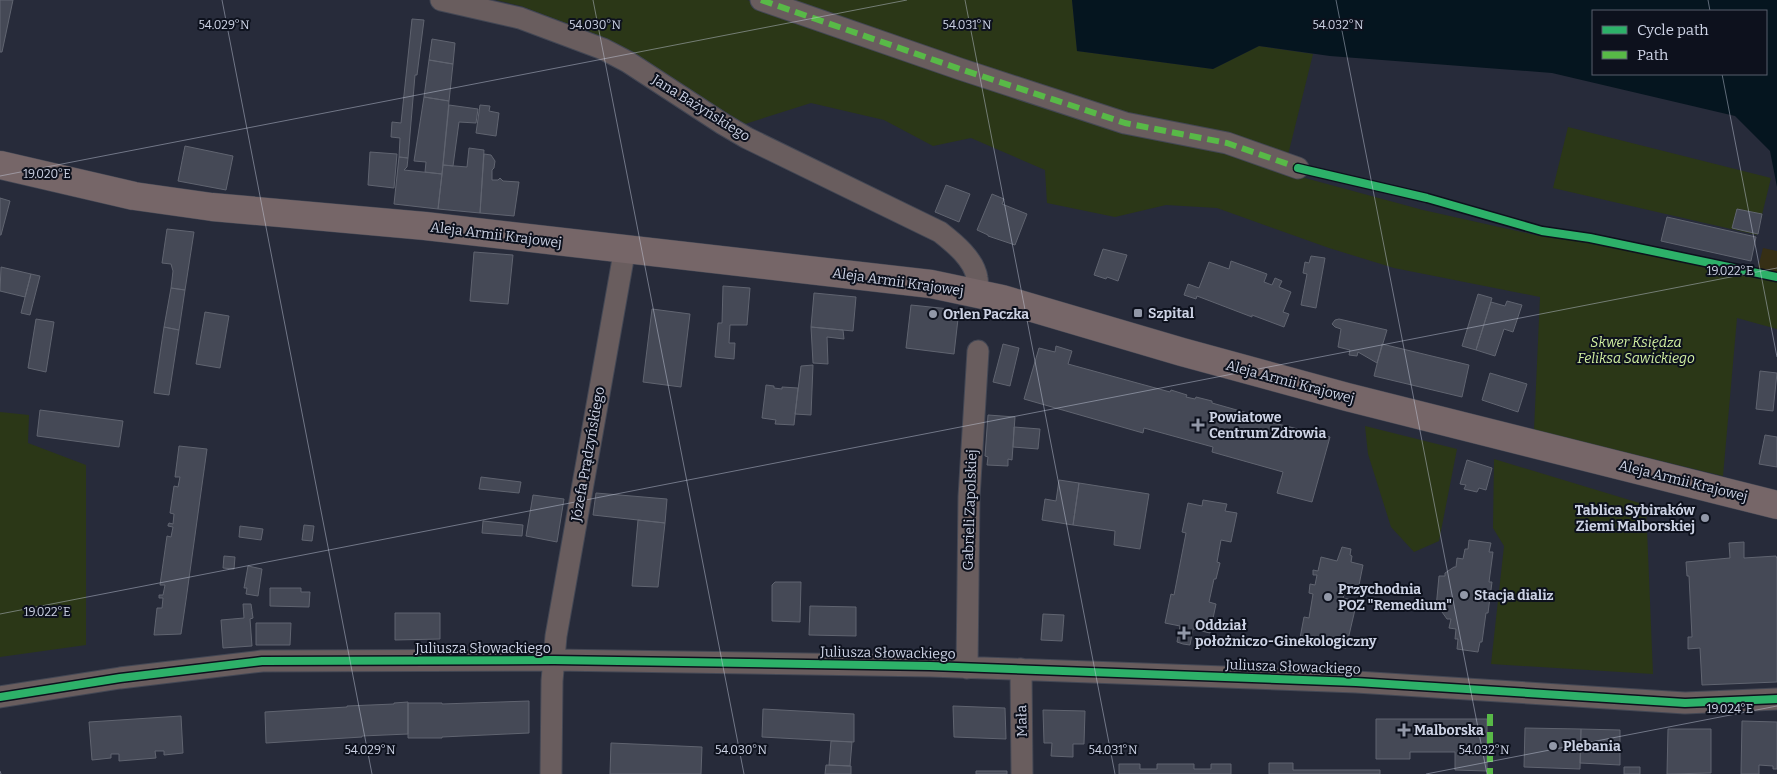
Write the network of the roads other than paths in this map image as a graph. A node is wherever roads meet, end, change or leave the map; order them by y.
1 (441, 0) edge
2 (761, 0) edge
3 (0, 165) edge
4 (1298, 168) dead end
5 (625, 248) junction
6 (977, 294) junction
7 (978, 352) dead end
8 (1777, 505) edge
9 (554, 660) junction
10 (967, 668) junction
11 (1021, 669) junction
12 (0, 697) edge
13 (1777, 699) edge
14 (551, 774) edge
15 (1022, 774) edge

1 - 6 street, Jana Bażyńskiego
2 - 4 street
3 - 5 main road, Aleja Armii Krajowej
5 - 6 main road, Aleja Armii Krajowej
5 - 9 street, Józefa Prądzyńskiego
6 - 8 main road, Aleja Armii Krajowej
7 - 10 street, Gabrieli Zapolskiej
9 - 10 street, Juliusza Słowackiego
9 - 12 street, Juliusza Słowackiego
9 - 14 street, Józefa Prądzyńskiego
10 - 11 street, Juliusza Słowackiego
11 - 13 street, Juliusza Słowackiego
11 - 15 street, Mała

